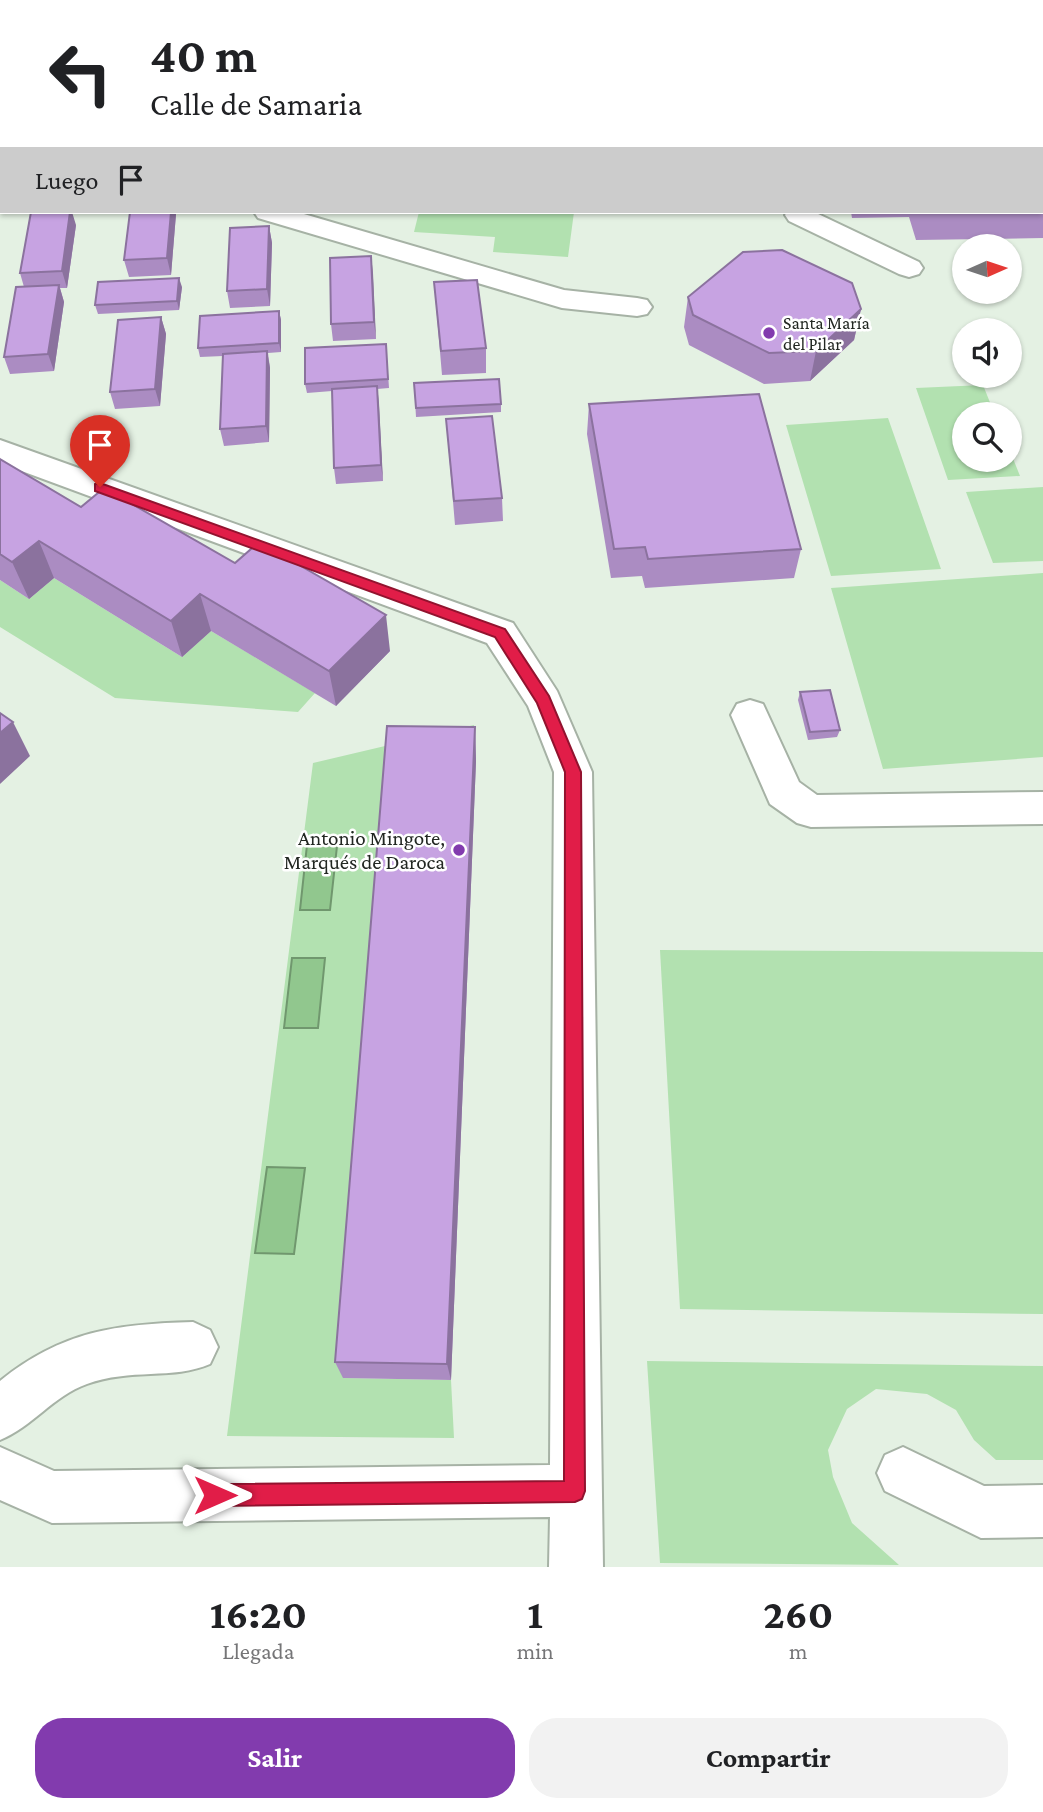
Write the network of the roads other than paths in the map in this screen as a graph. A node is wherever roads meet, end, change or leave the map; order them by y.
1 (275, 214) edge
2 (799, 215) dead end
3 (909, 268) dead end
4 (637, 307) dead end
5 (0, 451) edge
6 (750, 715) dead end
7 (1043, 808) edge
8 (193, 1347) dead end
9 (0, 1415) edge
10 (0, 1473) edge
11 (903, 1473) dead end
12 (575, 1491) junction
13 (1043, 1511) edge
14 (576, 1567) edge

1 - 4 street
2 - 3 street
5 - 12 street
6 - 7 street
8 - 9 street
10 - 12 street
11 - 13 street
12 - 14 street

